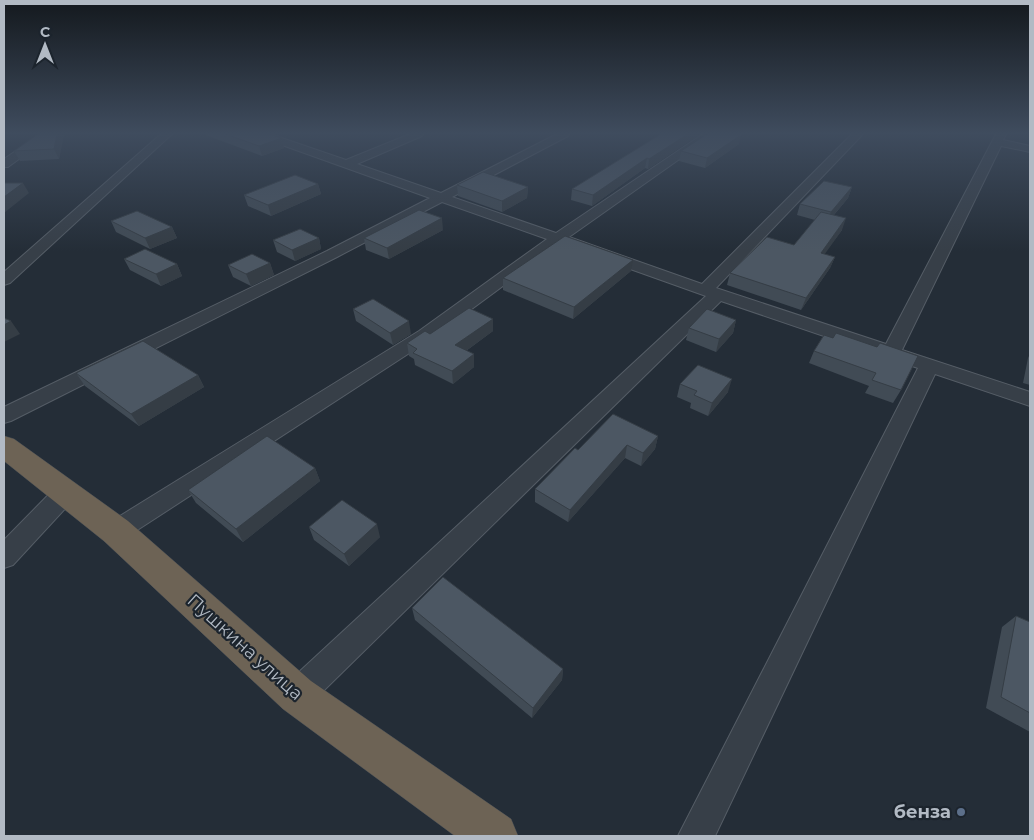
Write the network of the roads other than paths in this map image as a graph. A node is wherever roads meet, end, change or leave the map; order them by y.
1 (123, 173) edge
2 (374, 173) edge
3 (490, 173) edge
4 (653, 173) edge
5 (822, 173) edge
6 (981, 173) edge
7 (445, 197) junction
8 (560, 237) junction
9 (4, 280) edge
10 (712, 292) junction
11 (891, 353) junction
12 (928, 366) junction
13 (1030, 399) edge
14 (4, 416) edge
15 (4, 446) edge
16 (66, 492) junction
17 (116, 531) junction
18 (4, 557) edge
19 (297, 695) junction
20 (494, 836) edge
21 (696, 836) edge

1 - 9 street
2 - 7 street
3 - 7 street
4 - 8 street
5 - 10 street
6 - 11 street
7 - 8 street
7 - 14 street
8 - 10 street
8 - 17 street
10 - 11 street
10 - 19 street
11 - 12 street
12 - 13 street
12 - 21 street
15 - 16 highway, Пушкина улица
16 - 17 highway, Пушкина улица
16 - 18 street
17 - 19 highway, Пушкина улица
19 - 20 highway, Пушкина улица

